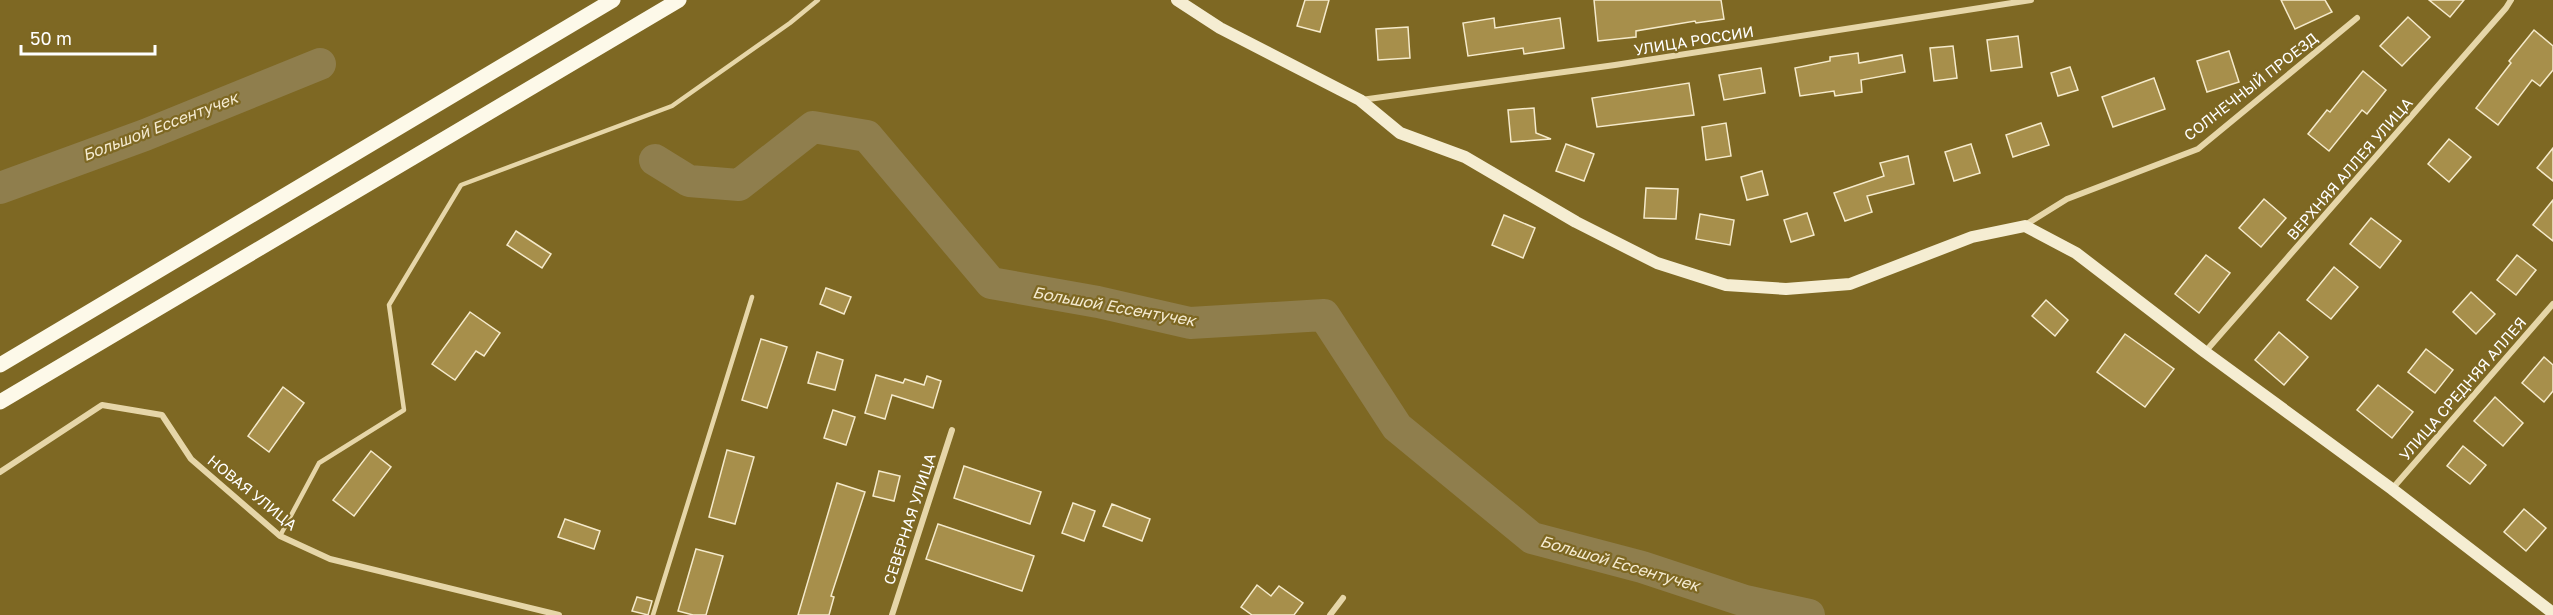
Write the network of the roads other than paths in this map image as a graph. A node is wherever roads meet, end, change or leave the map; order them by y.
1 (613, 0) edge
2 (679, 0) edge
3 (818, 0) edge
4 (1177, 0) edge
5 (2031, 0) edge
6 (2511, 0) edge
7 (2357, 18) dead end
8 (1360, 100) junction
9 (2025, 226) junction
10 (752, 297) dead end
11 (2553, 304) edge
12 (2205, 352) junction
13 (0, 365) edge
14 (0, 402) edge
15 (951, 430) dead end
16 (0, 472) edge
17 (2392, 489) junction
18 (280, 536) junction
19 (1343, 598) dead end
20 (2553, 613) edge
21 (559, 615) edge
22 (653, 615) edge
23 (892, 615) edge
24 (1330, 615) edge

1 - 13 main road
2 - 14 main road
3 - 18 lane
4 - 8 street
5 - 8 street, УЛИЦА РОССИИ
6 - 12 street, ВЕРХНЯЯ АЛЛЕЯ УЛИЦА
7 - 9 street, СОЛНЕЧНЫЙ ПРОЕЗД
8 - 9 street
9 - 12 street
10 - 22 lane
11 - 17 street, УЛИЦА СРЕДНЯЯ АЛЛЕЯ
12 - 17 street
15 - 23 street, СЕВЕРНАЯ УЛИЦА
16 - 18 street, НОВАЯ УЛИЦА
17 - 20 street
18 - 21 street, НОВАЯ УЛИЦА
19 - 24 street

